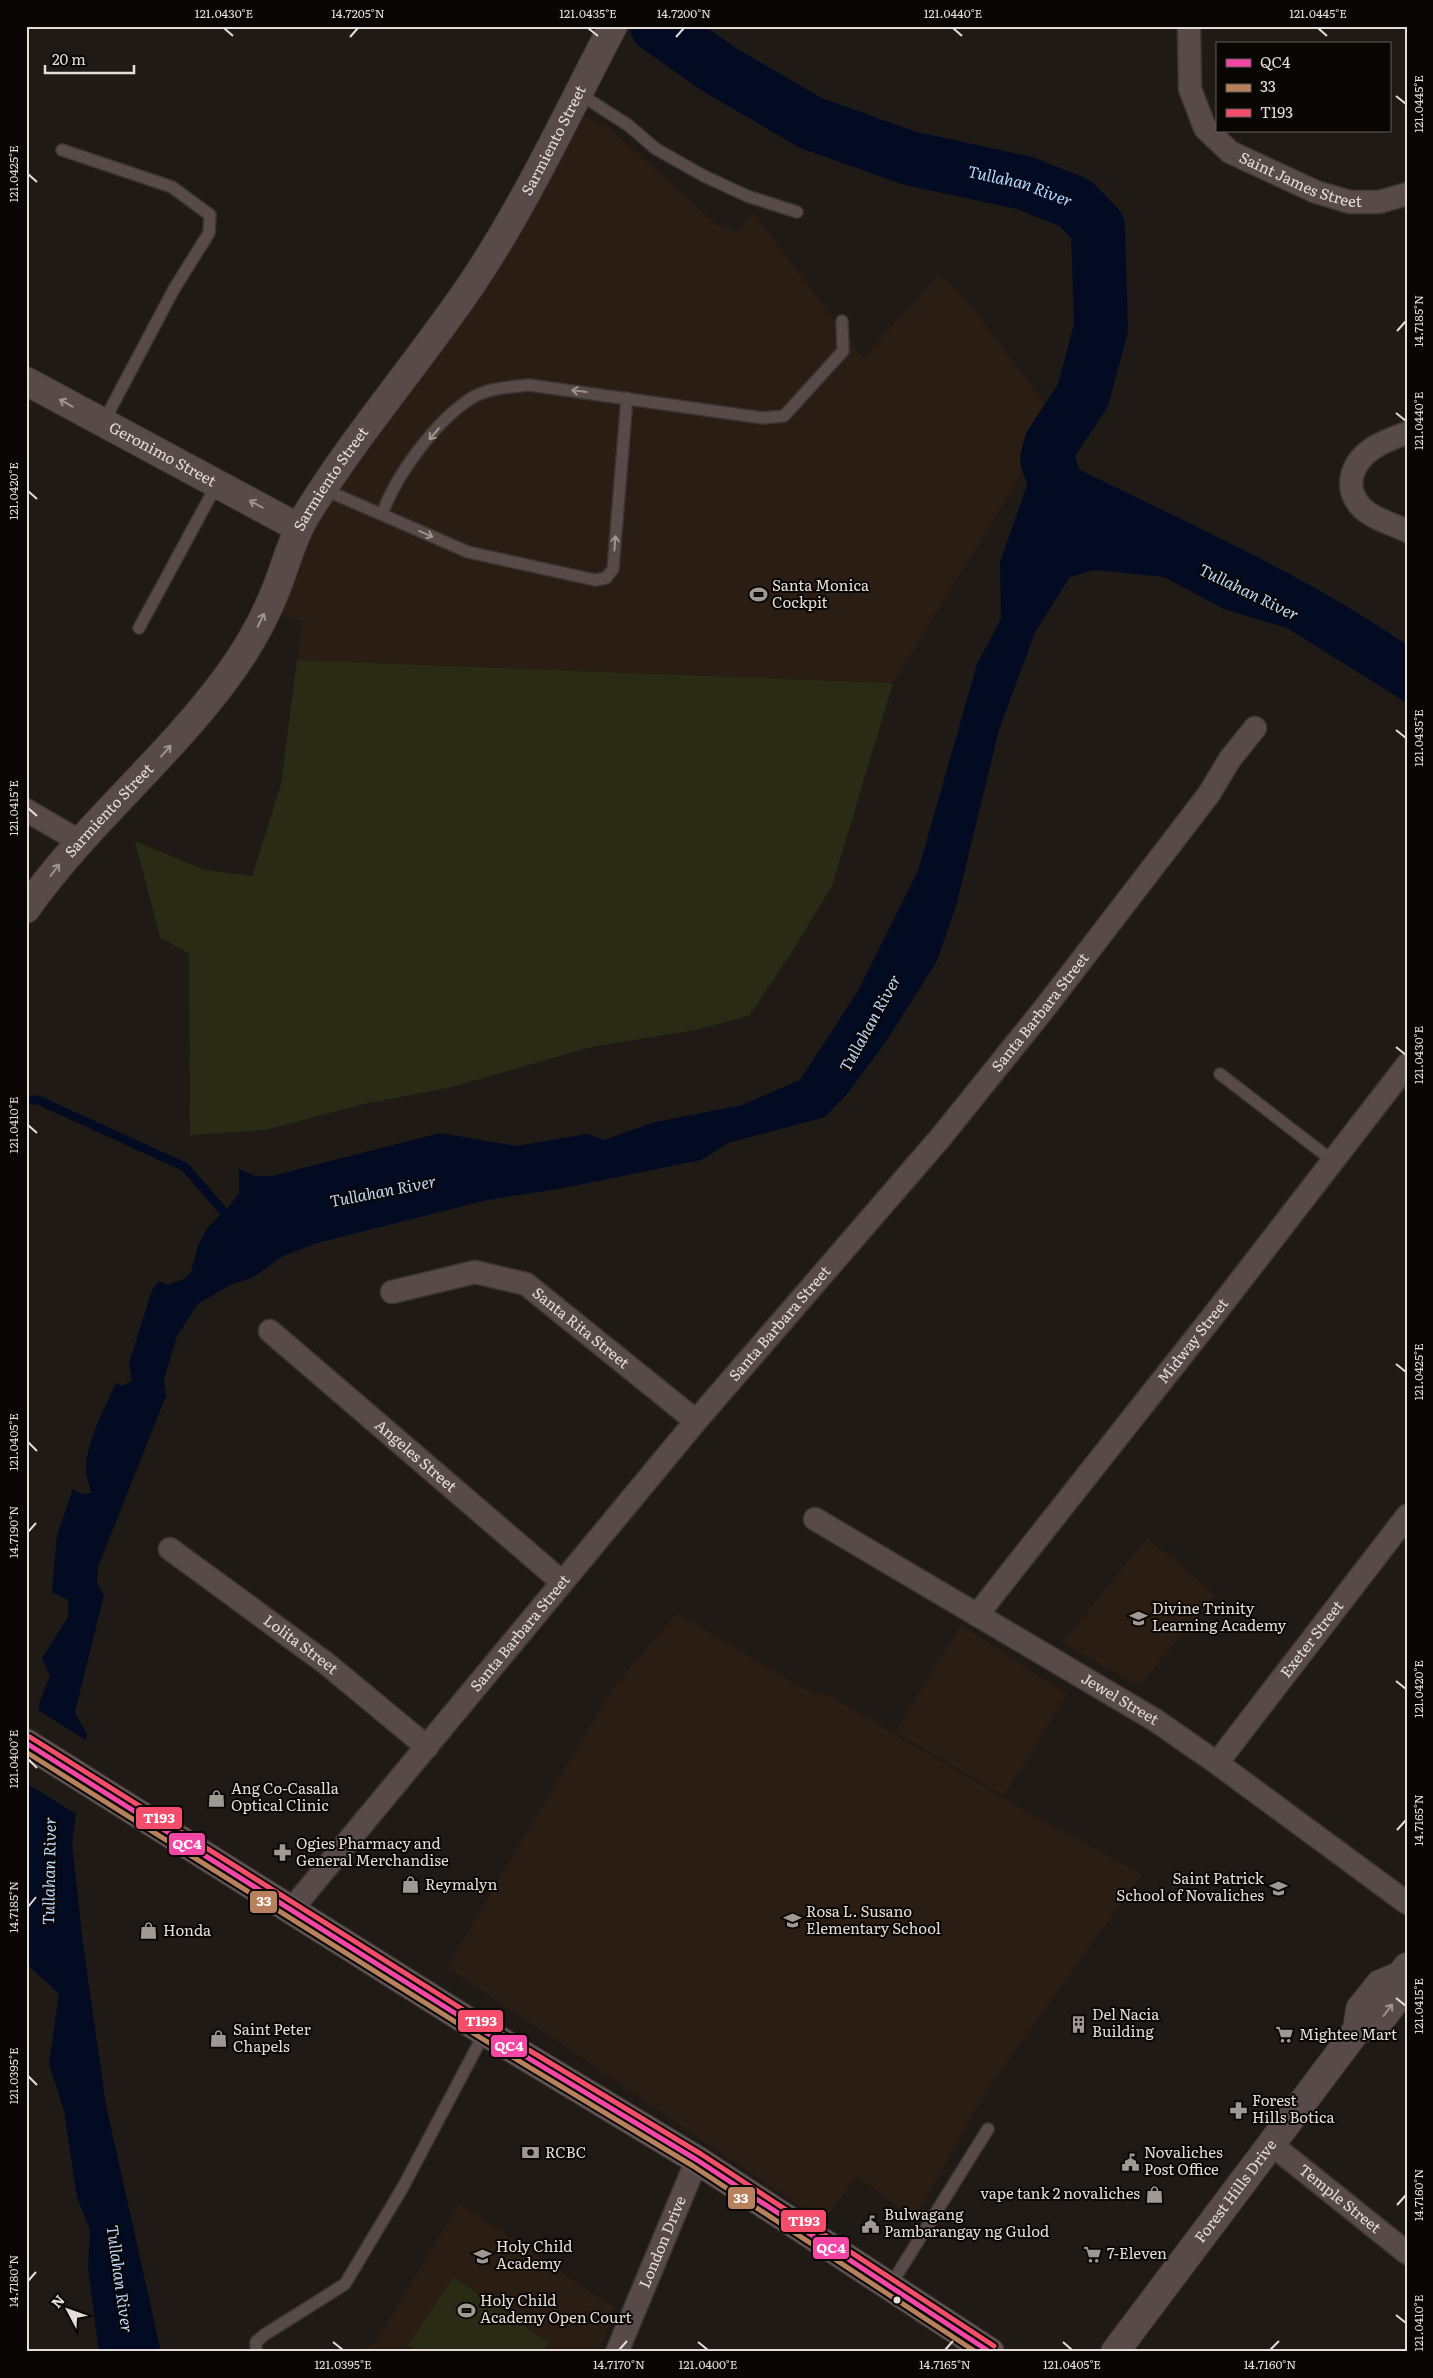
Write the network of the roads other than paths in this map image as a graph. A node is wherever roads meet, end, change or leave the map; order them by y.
1 (613, 26) edge
2 (1189, 26) edge
3 (578, 93) junction
4 (62, 150) dead end
5 (1407, 194) edge
6 (797, 212) dead end
7 (842, 321) dead end
8 (26, 381) edge
9 (627, 398) junction
10 (103, 423) junction
11 (1407, 433) edge
12 (217, 484) junction
13 (323, 489) junction
14 (382, 514) junction
15 (298, 528) junction
16 (1407, 530) edge
17 (139, 628) dead end
18 (1255, 728) dead end
19 (26, 810) edge
20 (79, 841) junction
21 (26, 909) edge
22 (1407, 1064) edge
23 (1220, 1074) dead end
24 (1333, 1160) junction
25 (392, 1292) dead end
26 (270, 1331) dead end
27 (696, 1421) junction
28 (1407, 1516) edge
29 (815, 1519) dead end
30 (170, 1549) dead end
31 (562, 1582) junction
32 (977, 1615) junction
33 (26, 1742) edge
34 (427, 1747) junction
35 (1217, 1763) junction
36 (1407, 1903) edge
37 (292, 1909) junction
38 (1403, 1971) edge
39 (485, 2032) junction
40 (988, 2129) dead end
41 (1271, 2144) junction
42 (698, 2160) junction
43 (1407, 2252) edge
44 (890, 2286) junction
45 (256, 2352) edge
46 (617, 2352) edge
47 (990, 2352) edge
48 (1114, 2352) edge

1 - 3 street, Sarmiento Street
2 - 5 street, Saint James Street
3 - 6 lane
3 - 13 street, Sarmiento Street
4 - 10 lane
7 - 9 lane
10 -> 8 street, Geronimo Street
9 -> 14 lane
14 -> 9 lane
10 - 12 street, Geronimo Street
11 - 16 street
15 -> 12 street, Geronimo Street
12 - 17 lane
13 - 14 lane
13 - 15 street, Sarmiento Street
20 -> 15 street, Sarmiento Street
18 - 27 street, Santa Barbara Street
19 - 20 street
21 -> 20 street, Sarmiento Street
22 - 24 street, Midway Street
23 - 24 lane
24 - 32 street, Midway Street
25 - 27 street, Santa Rita Street
26 - 31 street, Angeles Street
27 - 31 street, Santa Barbara Street
28 - 35 street, Exeter Street
29 - 32 street, Jewel Street
30 - 34 street, Lolita Street
31 - 34 street, Santa Barbara Street
32 - 35 street, Jewel Street
33 - 37 main road
34 - 37 street, Santa Barbara Street
35 - 36 street, Jewel Street
37 - 39 main road
38 - 41 street, Forest Hills Drive
39 - 42 main road
39 - 45 lane
40 - 44 lane
41 - 43 street, Temple Street
41 - 48 street, Forest Hills Drive
42 - 44 main road
42 - 46 street, London Drive
44 - 47 main road

